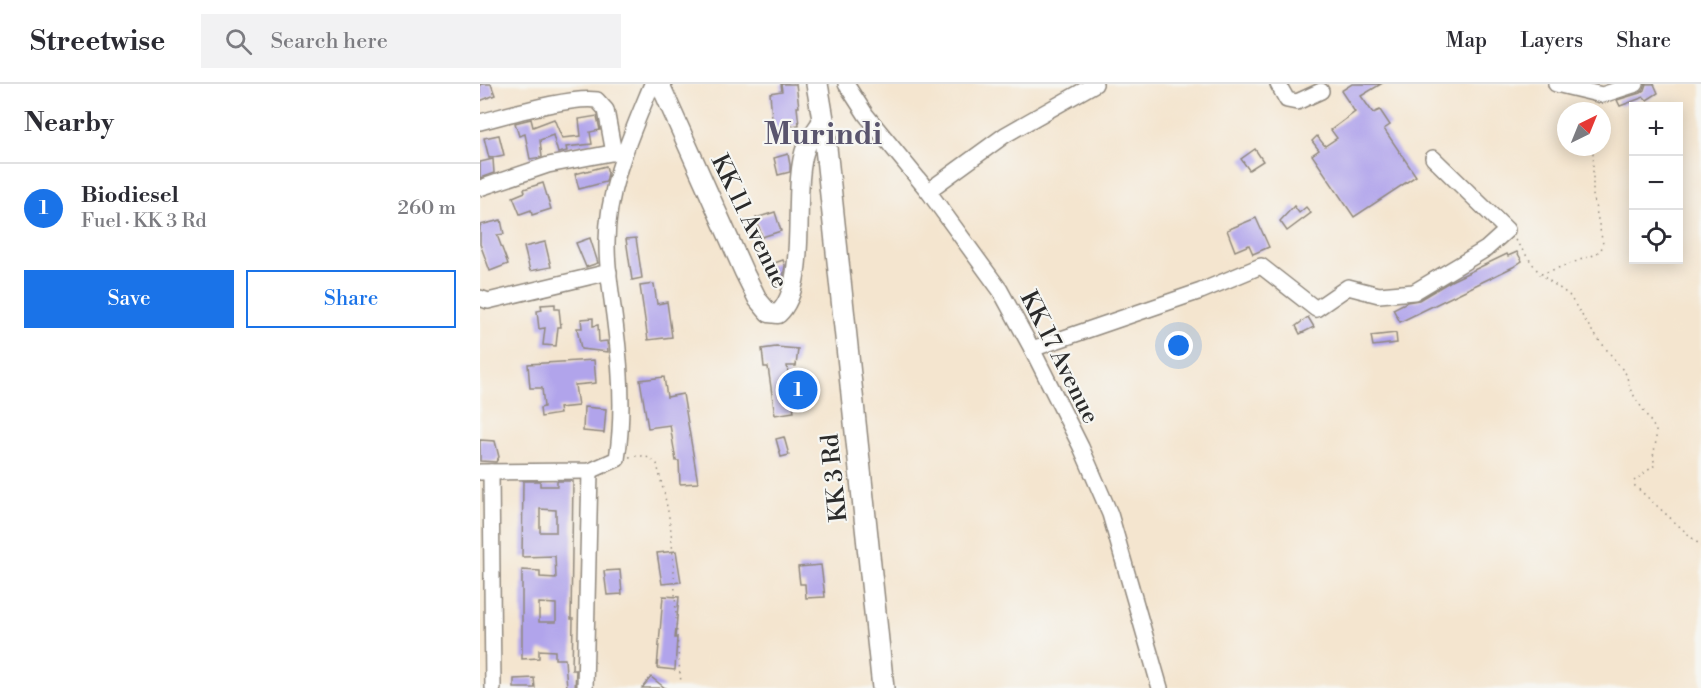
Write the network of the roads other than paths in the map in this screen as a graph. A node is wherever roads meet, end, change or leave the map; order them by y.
1 (652, 84) edge
2 (660, 84) edge
3 (817, 84) edge
4 (846, 84) edge
5 (1095, 84) edge
6 (1278, 84) edge
7 (1556, 84) edge
8 (1636, 84) edge
9 (1321, 91) dead end
10 (824, 119) junction
11 (480, 122) edge
12 (620, 151) junction
13 (1433, 158) dead end
14 (480, 188) edge
15 (928, 191) junction
16 (609, 272) junction
17 (480, 298) edge
18 (1032, 349) junction
19 (590, 471) junction
20 (485, 472) edge
21 (493, 688) edge
22 (585, 688) edge
23 (882, 688) edge
24 (1160, 688) edge

1 - 12 street
2 - 10 main road, KK 11 Avenue
3 - 10 highway, KK 3 Rd
4 - 15 street, KK 17 Avenue
5 - 15 street
6 - 9 street
7 - 8 street
10 - 23 highway, KK 3 Rd
11 - 12 street
12 - 14 street
12 - 16 street
13 - 18 street
15 - 18 street, KK 17 Avenue
16 - 17 street
16 - 19 street
18 - 24 street, KK 17 Avenue
19 - 20 street
19 - 22 street
20 - 21 street

